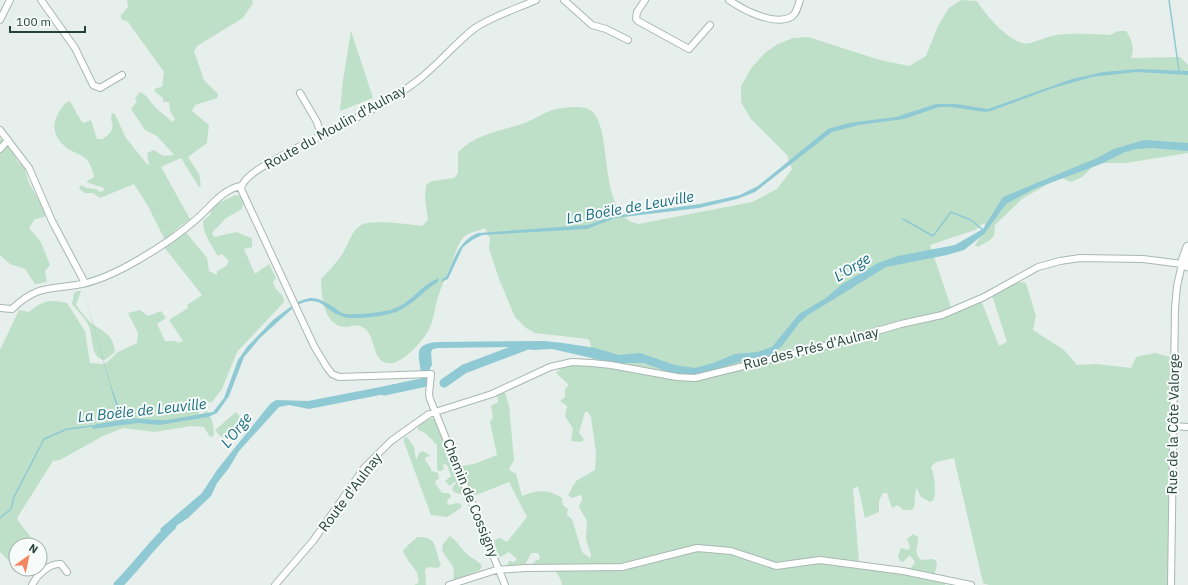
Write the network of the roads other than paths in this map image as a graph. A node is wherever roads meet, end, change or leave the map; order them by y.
1 (10, 0) edge
2 (41, 0) edge
3 (536, 0) edge
4 (564, 0) edge
5 (644, 0) edge
6 (729, 0) edge
7 (800, 0) edge
8 (0, 20) edge
9 (710, 25) dead end
10 (628, 40) dead end
11 (122, 75) dead end
12 (300, 93) dead end
13 (0, 130) edge
14 (321, 135) junction
15 (8, 140) junction
16 (0, 149) edge
17 (241, 186) junction
18 (1188, 247) edge
19 (1185, 265) edge
20 (85, 283) junction
21 (1, 308) edge
22 (436, 411) junction
23 (1173, 426) junction
24 (1188, 427) edge
25 (500, 569) junction
26 (67, 572) dead end
27 (32, 585) edge
28 (275, 585) edge
29 (449, 585) edge
30 (505, 585) edge
31 (971, 585) edge
32 (1172, 585) edge

1 - 8 street
2 - 11 street
3 - 14 street, Route du Moulin d'Aulnay
4 - 10 street
5 - 9 street
6 - 7 street
12 - 14 street
13 - 15 street
14 - 17 street, Route du Moulin d'Aulnay
15 - 16 street
15 - 20 street
17 - 20 street, Route du Moulin d'Aulnay
17 - 22 street, Chemin de Cossigny
18 - 19 street
19 - 22 street, Rue des Prés d'Aulnay
19 - 23 street, Rue de la Côte Valorge
20 - 21 street, Route du Moulin d'Aulnay
22 - 25 street, Chemin de Cossigny
22 - 28 street, Route d'Aulnay
23 - 24 street
23 - 32 street, Rue de la Côte Valorge
25 - 29 street
25 - 30 street, Chemin de Cossigny
25 - 31 street
26 - 27 street

